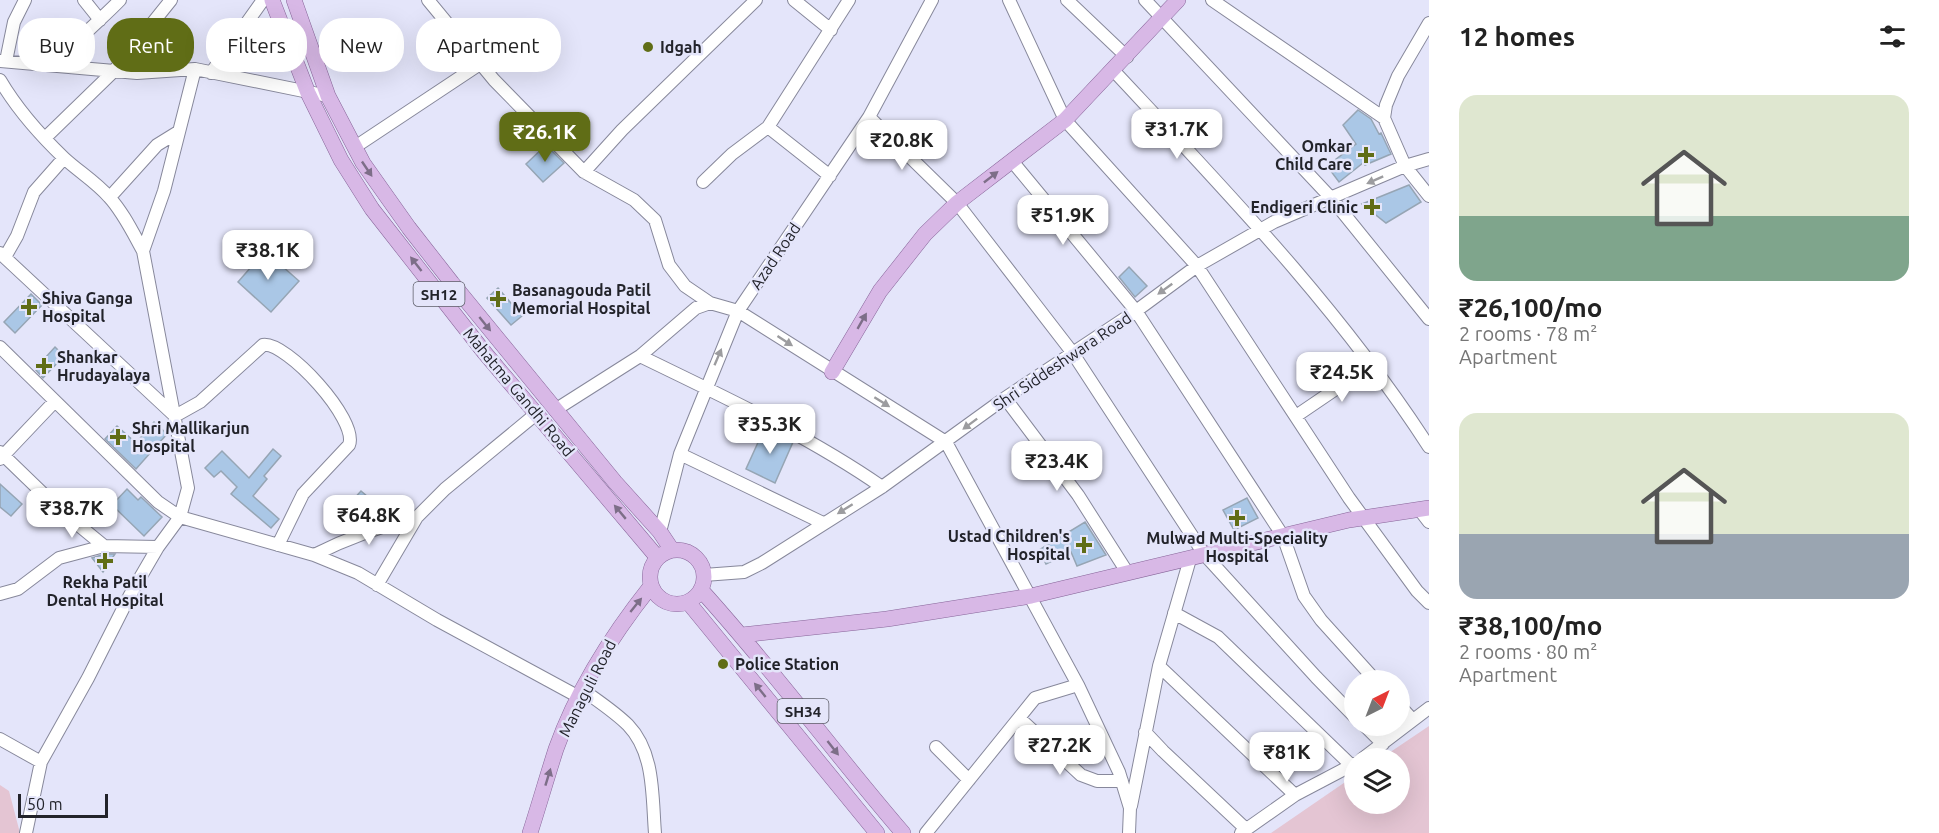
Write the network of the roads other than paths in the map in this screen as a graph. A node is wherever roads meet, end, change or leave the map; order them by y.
1 (25, 0) edge
2 (84, 0) edge
3 (120, 0) edge
4 (171, 0) edge
5 (264, 0) edge
6 (272, 0) edge
7 (294, 0) edge
8 (428, 0) edge
9 (756, 0) edge
10 (794, 0) edge
11 (849, 0) edge
12 (932, 0) edge
13 (1009, 0) edge
14 (1067, 0) edge
15 (1145, 0) edge
16 (1178, 0) edge
17 (1212, 0) edge
18 (1161, 16) junction
19 (157, 18) edge
20 (443, 18) edge
21 (100, 20) junction
22 (1429, 22) edge
23 (95, 25) edge
24 (831, 30) junction
25 (1127, 57) junction
26 (3, 61) edge
27 (18, 62) edge
28 (195, 69) joint
29 (1113, 70) junction
30 (113, 72) edge
31 (122, 72) edge
32 (160, 72) edge
33 (468, 72) edge
34 (488, 72) edge
35 (212, 73) junction
36 (0, 80) edge
37 (308, 93) junction
38 (328, 96) junction
39 (869, 117) junction
40 (1384, 118) junction
41 (1065, 120) junction
42 (768, 127) junction
43 (178, 132) junction
44 (45, 138) junction
45 (355, 147) junction
46 (64, 158) junction
47 (1429, 159) edge
48 (1012, 161) junction
49 (1405, 166) junction
50 (584, 172) junction
51 (830, 176) junction
52 (703, 182) dead end
53 (1429, 196) edge
54 (110, 197) junction
55 (1332, 199) junction
56 (957, 204) junction
57 (1263, 230) junction
58 (143, 251) junction
59 (2, 255) edge
60 (1197, 266) junction
61 (710, 303) junction
62 (738, 310) junction
63 (1136, 311) junction
64 (1429, 319) edge
65 (0, 347) edge
66 (1072, 352) junction
67 (640, 356) junction
68 (1371, 365) junction
69 (832, 372) junction
70 (705, 387) junction
71 (1005, 398) junction
72 (55, 400) junction
73 (555, 410) junction
74 (537, 414) junction
75 (176, 416) junction
76 (1296, 416) junction
77 (946, 441) junction
78 (1429, 447) edge
79 (680, 453) junction
80 (1, 456) edge
81 (882, 487) junction
82 (1424, 508) edge
83 (180, 517) junction
84 (417, 517) junction
85 (1365, 518) junction
86 (1429, 522) edge
87 (823, 523) junction
88 (660, 532) junction
89 (1283, 536) junction
90 (278, 545) junction
91 (104, 546) junction
92 (158, 547) junction
93 (672, 550) junction
94 (314, 555) junction
95 (1197, 556) junction
96 (657, 557) junction
97 (1127, 572) junction
98 (703, 583) junction
99 (377, 585) junction
100 (651, 586) junction
101 (0, 594) edge
102 (1030, 596) junction
103 (688, 602) junction
104 (1429, 603) edge
105 (1174, 613) junction
106 (742, 635) junction
107 (1159, 666) junction
108 (1366, 670) edge
109 (1078, 685) junction
110 (581, 694) junction
111 (1344, 706) edge
112 (1429, 708) edge
113 (1019, 718) junction
114 (1412, 719) joint
115 (1145, 732) junction
116 (1375, 736) edge
117 (0, 739) edge
118 (1383, 744) junction
119 (936, 747) dead end
120 (1377, 748) edge
121 (1344, 752) edge
122 (41, 762) junction
123 (1344, 769) edge
124 (969, 780) junction
125 (1122, 781) junction
126 (1295, 795) junction
127 (1130, 808) junction
128 (1244, 831) edge
129 (26, 833) edge
130 (530, 833) edge
131 (655, 833) edge
132 (877, 833) edge
133 (903, 833) edge
134 (926, 833) edge
135 (1129, 833) edge

1 - 26 street
2 - 21 street
3 - 21 street
4 - 19 street
5 - 35 street
6 - 37 main road, Mahatma Gandhi Road / SH12
7 - 38 main road, Mahatma Gandhi Road / SH12
8 - 20 street
9 - 50 street
10 - 24 street
11 - 24 street
12 - 39 street, Azad Road
13 - 41 street
14 - 25 street
15 - 18 street
16 - 18 main road
17 - 40 street
18 - 25 main road
18 - 55 street
21 - 23 street
22 - 40 street
24 - 42 street
25 - 29 main road
26 - 27 street
28 - 35 street
28 - 43 street
29 - 41 main road
29 - 57 street
30 - 44 street
31 - 32 street
33 - 45 street
34 - 50 street
35 - 37 street
36 - 44 street
37 - 38 street
74 -> 37 main road, Mahatma Gandhi Road / SH12
38 - 45 main road, Mahatma Gandhi Road / SH12
39 - 51 street, Azad Road
39 - 56 street
40 - 49 street
41 - 48 main road
41 - 60 street
42 - 51 street
42 - 52 street
43 - 54 street
43 - 58 street
44 - 46 street
45 -> 73 main road, Mahatma Gandhi Road / SH12
46 - 54 street
46 - 59 street
47 - 49 street, Shri Siddeshwara Road
56 -> 48 main road
48 - 63 street
49 - 53 street
49 -> 55 street, Shri Siddeshwara Road
50 - 61 street
51 - 62 street, Azad Road
54 - 58 street
55 - 57 street, Shri Siddeshwara Road
55 - 64 street
56 - 66 street
69 -> 56 main road
57 - 60 street, Shri Siddeshwara Road
57 - 68 street
58 - 75 street
59 - 75 street
60 -> 63 street, Shri Siddeshwara Road
60 - 76 street
61 - 62 street
61 - 67 street
62 -> 69 street
70 -> 62 street, Azad Road
63 - 66 street, Shri Siddeshwara Road
63 - 89 street
65 - 72 street
66 - 71 street, Shri Siddeshwara Road
66 - 95 street
67 - 70 street
67 - 73 street
68 - 76 street
68 - 78 street
69 -> 77 street
70 - 79 street, Azad Road
70 - 81 street
71 -> 77 street, Shri Siddeshwara Road
71 - 97 street
72 - 80 street
72 - 83 street
73 - 88 main road, Mahatma Gandhi Road / SH12
74 - 84 street
96 -> 74 main road, Mahatma Gandhi Road / SH12
75 - 83 street
75 - 90 street
76 - 85 street
77 - 81 street, Shri Siddeshwara Road
77 - 102 street
79 - 87 street
79 - 88 street, Azad Road
80 - 91 street
81 -> 87 street, Shri Siddeshwara Road
82 - 85 main road
82 - 86 street
83 - 90 street
83 - 92 street
84 - 94 street
84 - 99 street
85 - 89 main road
85 - 104 street
87 - 98 street, Shri Siddeshwara Road
88 - 93 main road, Mahatma Gandhi Road / SH12
89 - 95 main road
89 - 108 street
90 - 94 street
91 - 92 street
91 - 101 street
92 - 122 street
93 - 96 main road
93 - 98 main road, SH34
94 - 99 street
95 - 97 main road
95 - 105 street
95 - 111 street
96 - 100 main road
97 - 102 main road
98 - 103 main road
98 - 106 main road, SH34
99 - 110 street
100 - 103 main road
110 -> 100 main road, Managuli Road
102 - 106 main road
102 - 109 street
132 -> 103 main road, SH34
105 - 107 street
105 - 121 street
106 -> 133 main road, SH34
107 - 115 street
107 - 126 street
109 - 113 street
109 - 125 street
130 -> 110 main road, Managuli Road
110 - 131 street
112 - 114 street
113 - 124 street
113 - 125 street
114 - 118 street
115 - 127 street
115 - 128 street
116 - 118 street
117 - 122 street
118 - 120 street
119 - 124 street
122 - 129 street
123 - 126 street
124 - 134 street
125 - 127 street
126 - 128 street
127 - 135 street

